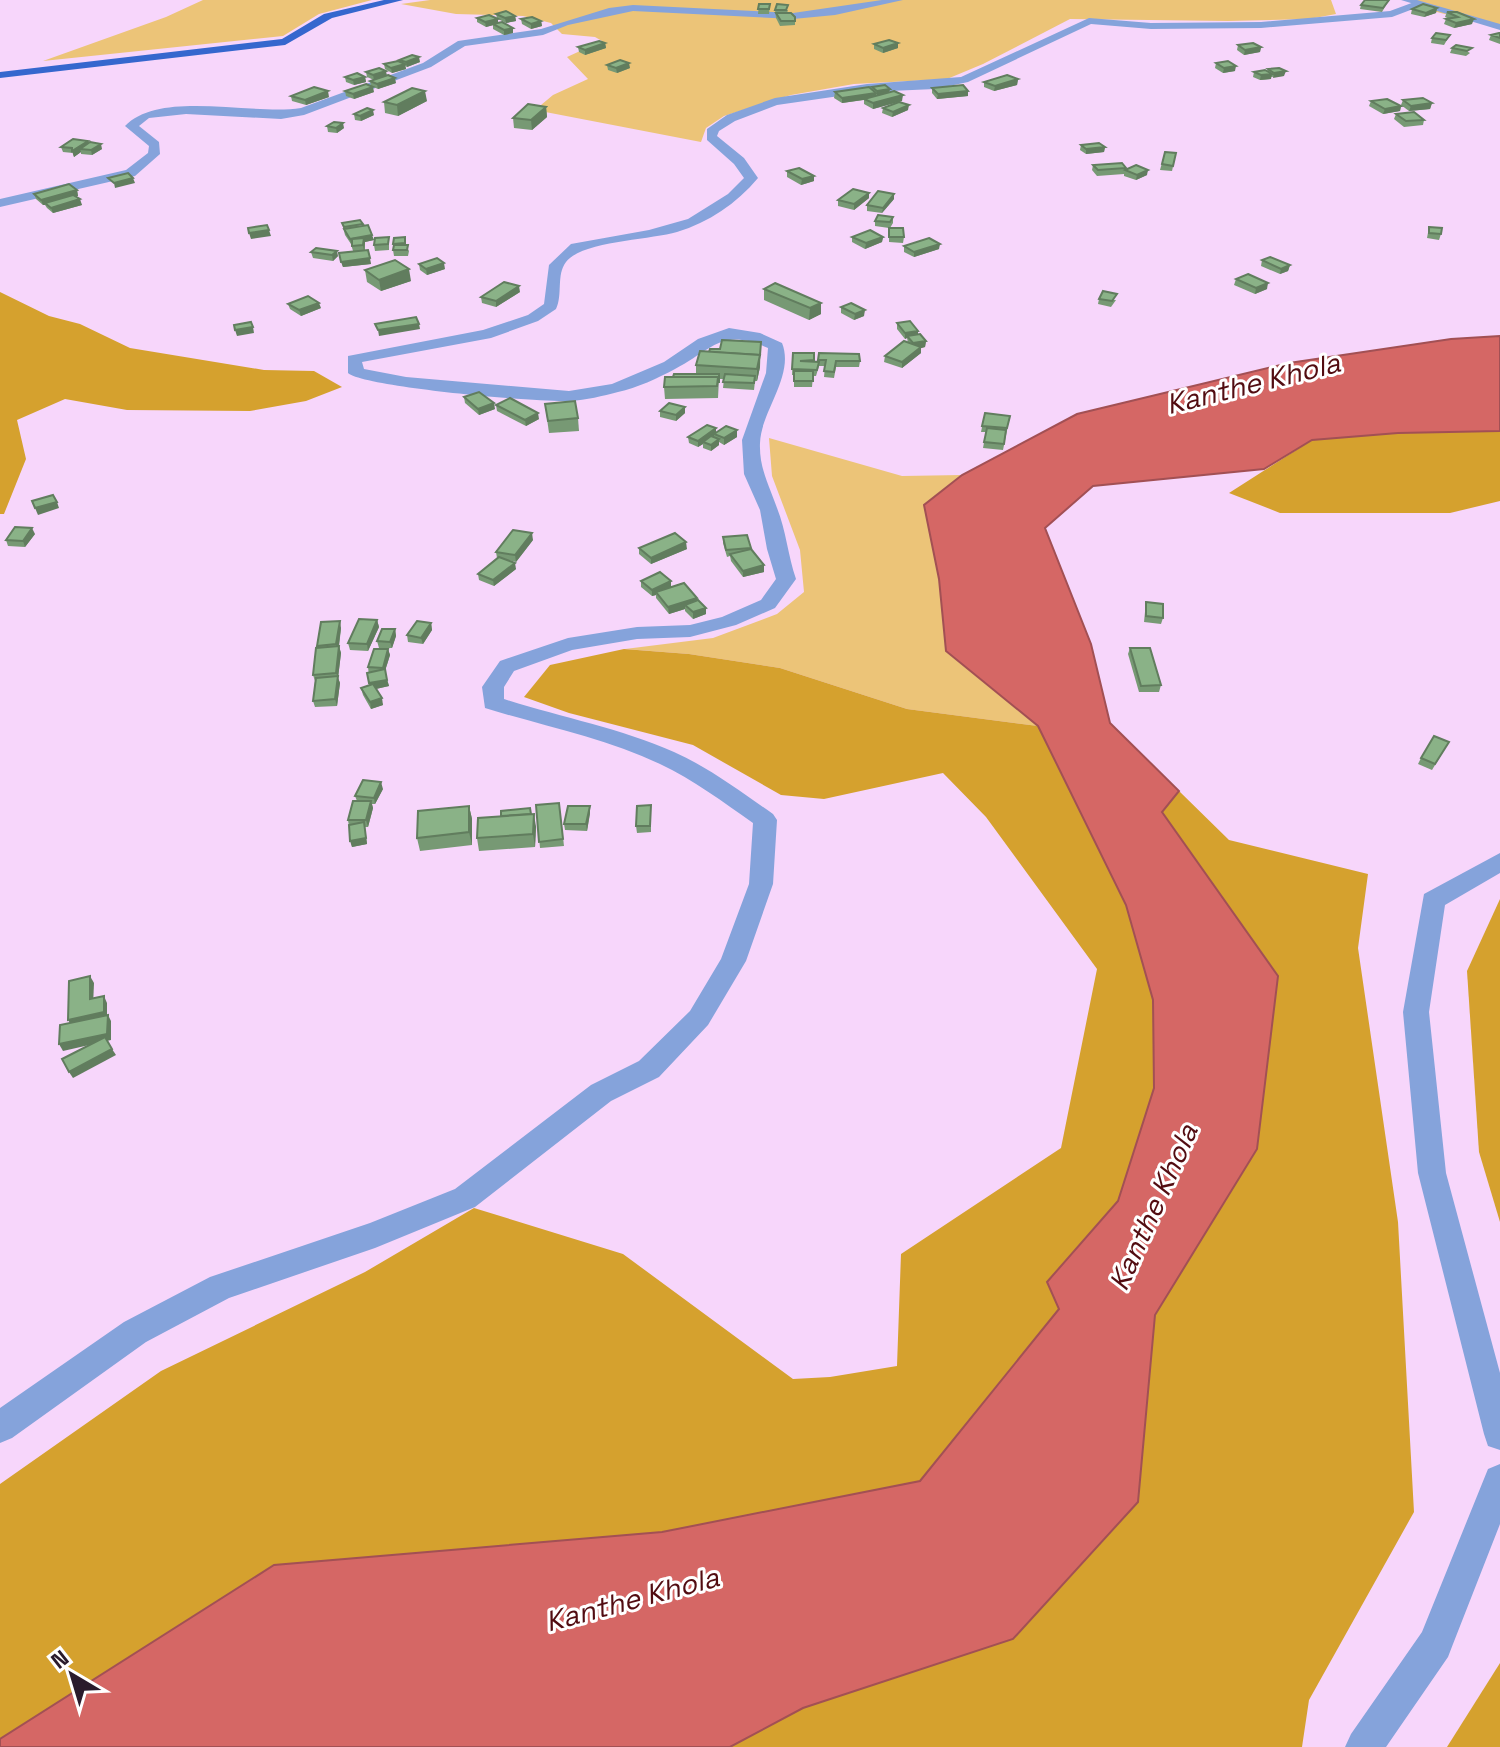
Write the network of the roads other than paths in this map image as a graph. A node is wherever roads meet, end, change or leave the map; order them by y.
1 (398, 0) edge
2 (898, 0) edge
3 (1412, 2) edge
4 (1500, 27) edge
5 (0, 75) edge
6 (0, 203) edge
7 (1500, 862) edge
8 (0, 1427) edge
9 (1500, 1434) edge
10 (1500, 1481) edge
11 (1364, 1747) edge

1 - 5 main road
2 - 6 street
3 - 4 street
3 - 8 street
7 - 9 street
10 - 11 street

